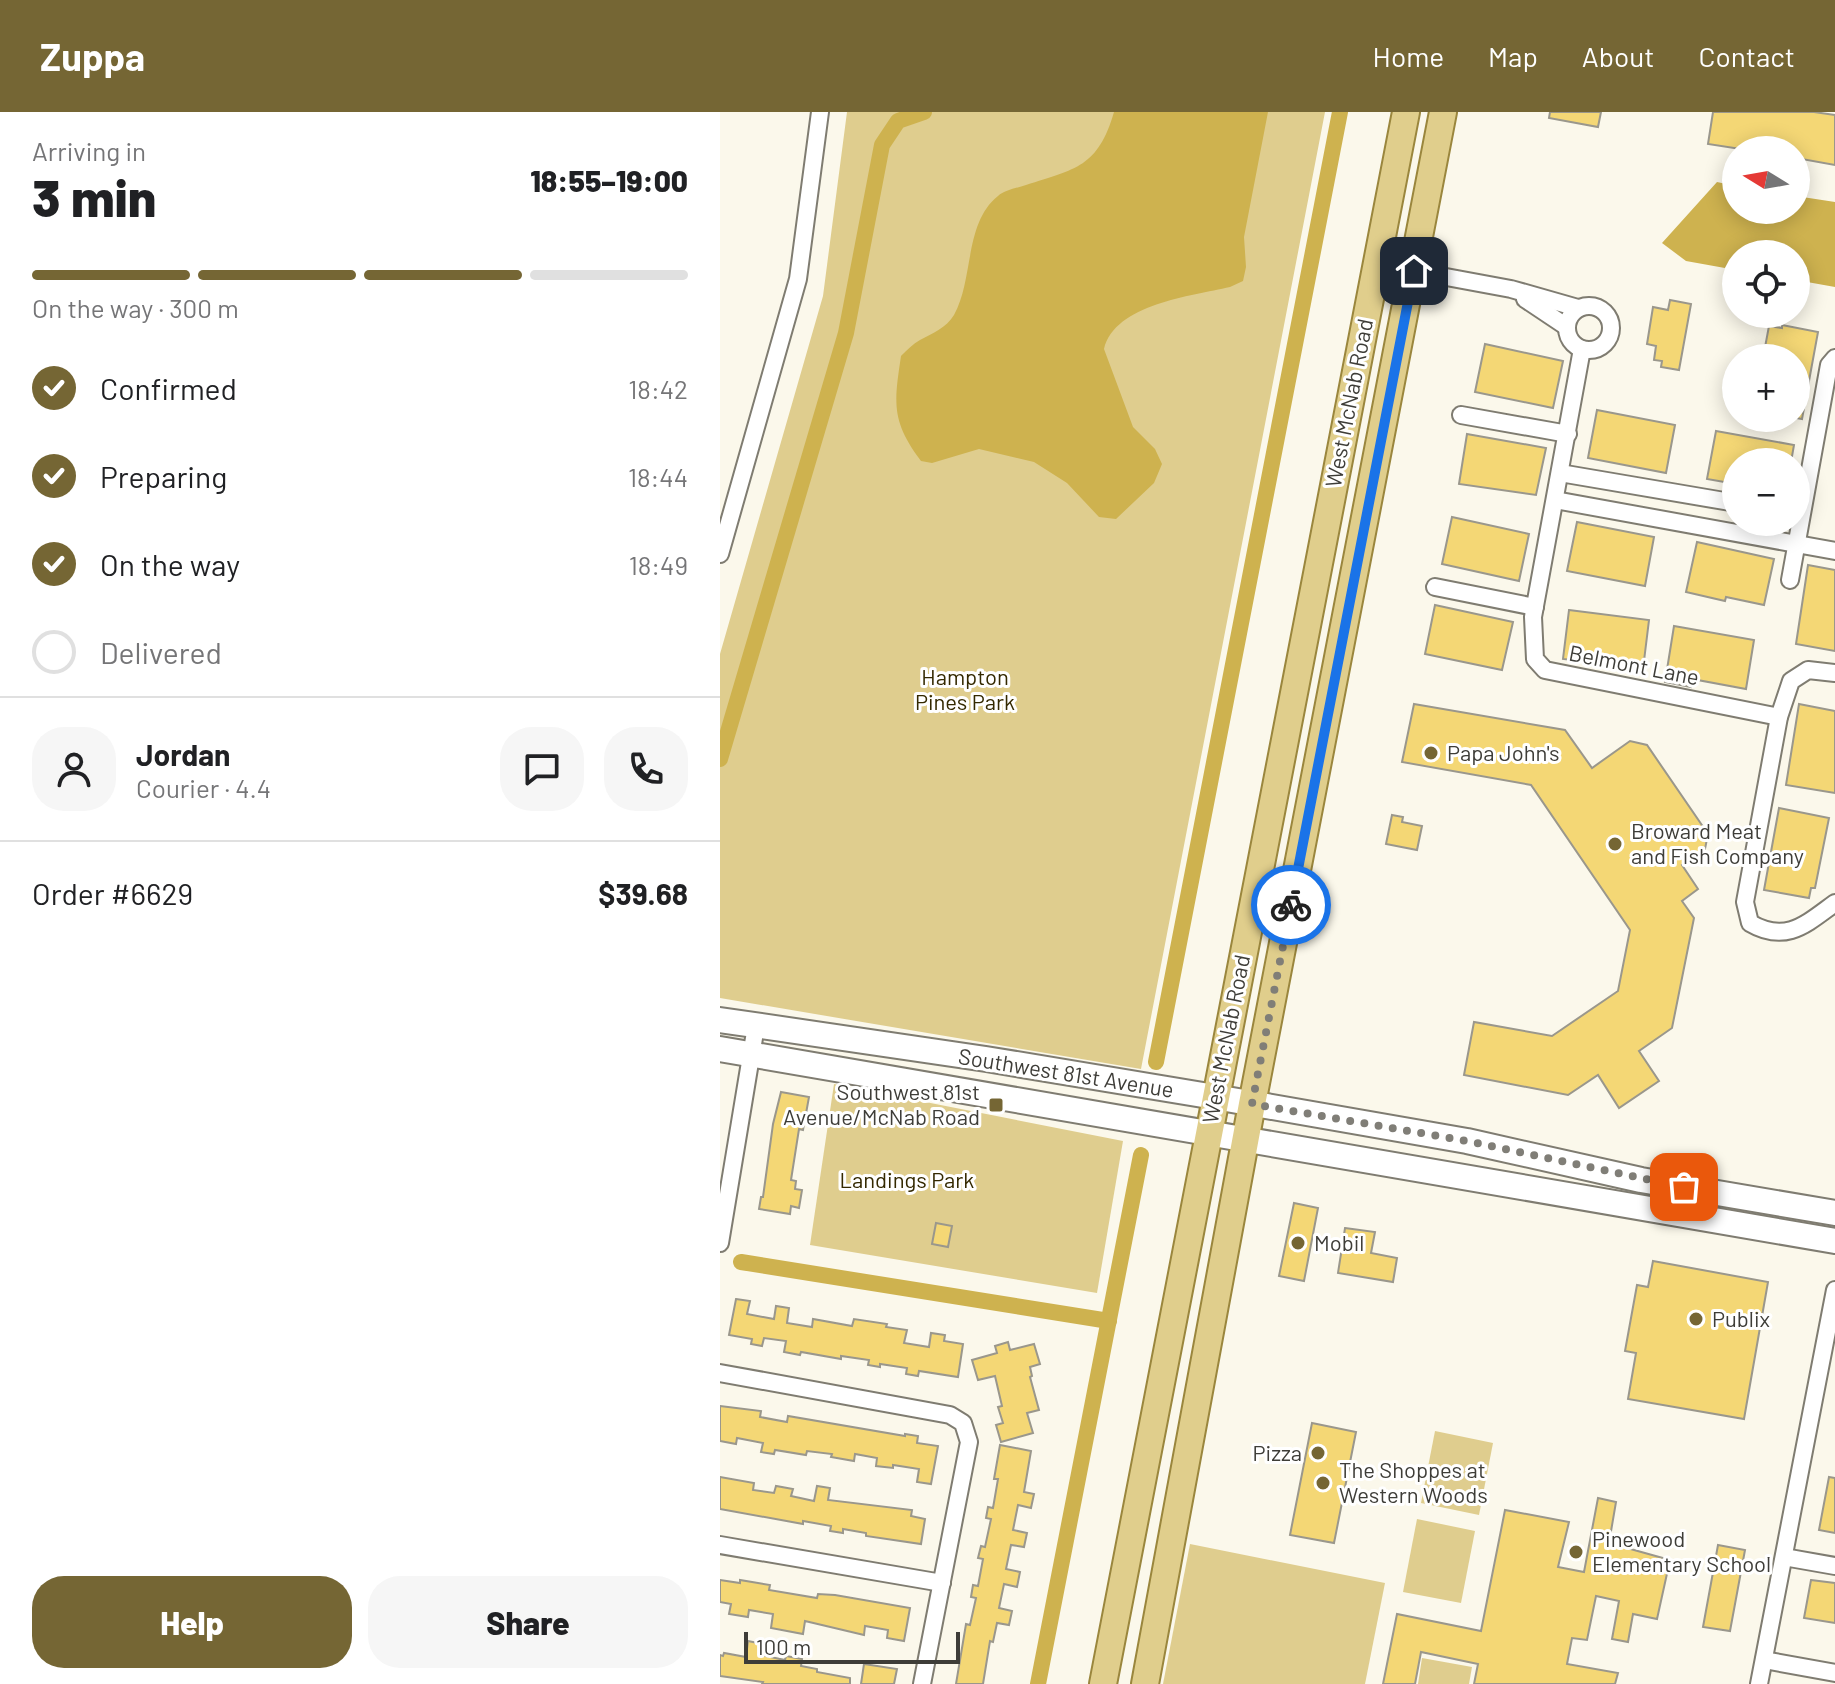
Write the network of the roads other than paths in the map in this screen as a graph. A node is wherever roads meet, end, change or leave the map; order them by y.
1 (820, 112) edge
2 (1406, 112) edge
3 (1443, 112) edge
4 (1376, 264) junction
5 (1414, 271) junction
6 (1511, 289) junction
7 (1578, 308) junction
8 (1567, 327) junction
9 (1582, 349) junction
10 (1835, 358) edge
11 (1461, 415) dead end
12 (1568, 434) junction
13 (1810, 459) edge
14 (1560, 473) junction
15 (1555, 500) junction
16 (1722, 501) edge
17 (1797, 536) edge
18 (1796, 543) junction
19 (1835, 551) edge
20 (720, 554) edge
21 (1790, 580) dead end
22 (1435, 587) dead end
23 (1535, 607) junction
24 (1835, 673) edge
25 (1292, 695) junction
26 (1330, 701) junction
27 (1779, 717) junction
28 (1835, 903) edge
29 (720, 1020) edge
30 (756, 1026) junction
31 (720, 1049) edge
32 (751, 1054) junction
33 (1215, 1097) junction
34 (1252, 1104) junction
35 (1208, 1132) junction
36 (1246, 1139) junction
37 (1835, 1213) edge
38 (1835, 1241) edge
39 (720, 1243) edge
40 (1835, 1290) edge
41 (1830, 1348) edge
42 (720, 1373) edge
43 (720, 1545) edge
44 (1784, 1557) junction
45 (1835, 1566) edge
46 (942, 1583) junction
47 (1764, 1660) junction
48 (1835, 1673) edge
49 (922, 1684) edge
50 (1103, 1684) edge
51 (1145, 1684) edge
52 (1759, 1684) edge

1 - 20 street
2 - 4 main road, West McNab Road
3 - 5 main road, West McNab Road
4 - 5 street
4 - 25 main road, West McNab Road
5 - 6 street
5 - 26 main road, West McNab Road
6 - 7 street
6 - 8 street
7 - 8 street
7 - 9 street
8 - 9 street
9 - 12 street, Belmont Lane
10 - 13 street
11 - 12 street
12 - 14 street, Belmont Lane
14 - 15 street, Belmont Lane
14 - 16 street
15 - 18 street
15 - 23 street, Belmont Lane
17 - 18 street
18 - 19 street
18 - 21 street
22 - 23 street
23 - 27 street, Belmont Lane
24 - 27 street
25 - 26 main road
25 - 33 main road, West McNab Road
26 - 34 main road, West McNab Road
27 - 28 street
29 - 30 street, Southwest 81st Avenue
30 - 32 street
30 - 33 street, Southwest 81st Avenue
31 - 32 street, Southwest 81st Avenue
32 - 35 street, Southwest 81st Avenue
32 - 39 street
33 - 34 street, Southwest 81st Avenue
33 - 35 main road, West McNab Road
34 - 36 main road, West McNab Road
34 - 37 street, Southwest 81st Avenue
35 - 36 street, Southwest 81st Avenue
35 - 50 main road, West McNab Road
36 - 38 street, Southwest 81st Avenue
36 - 51 main road, West McNab Road
40 - 41 street
41 - 44 street
42 - 46 street
43 - 46 street
44 - 45 street
44 - 47 street
46 - 49 street
47 - 48 street
47 - 52 street

